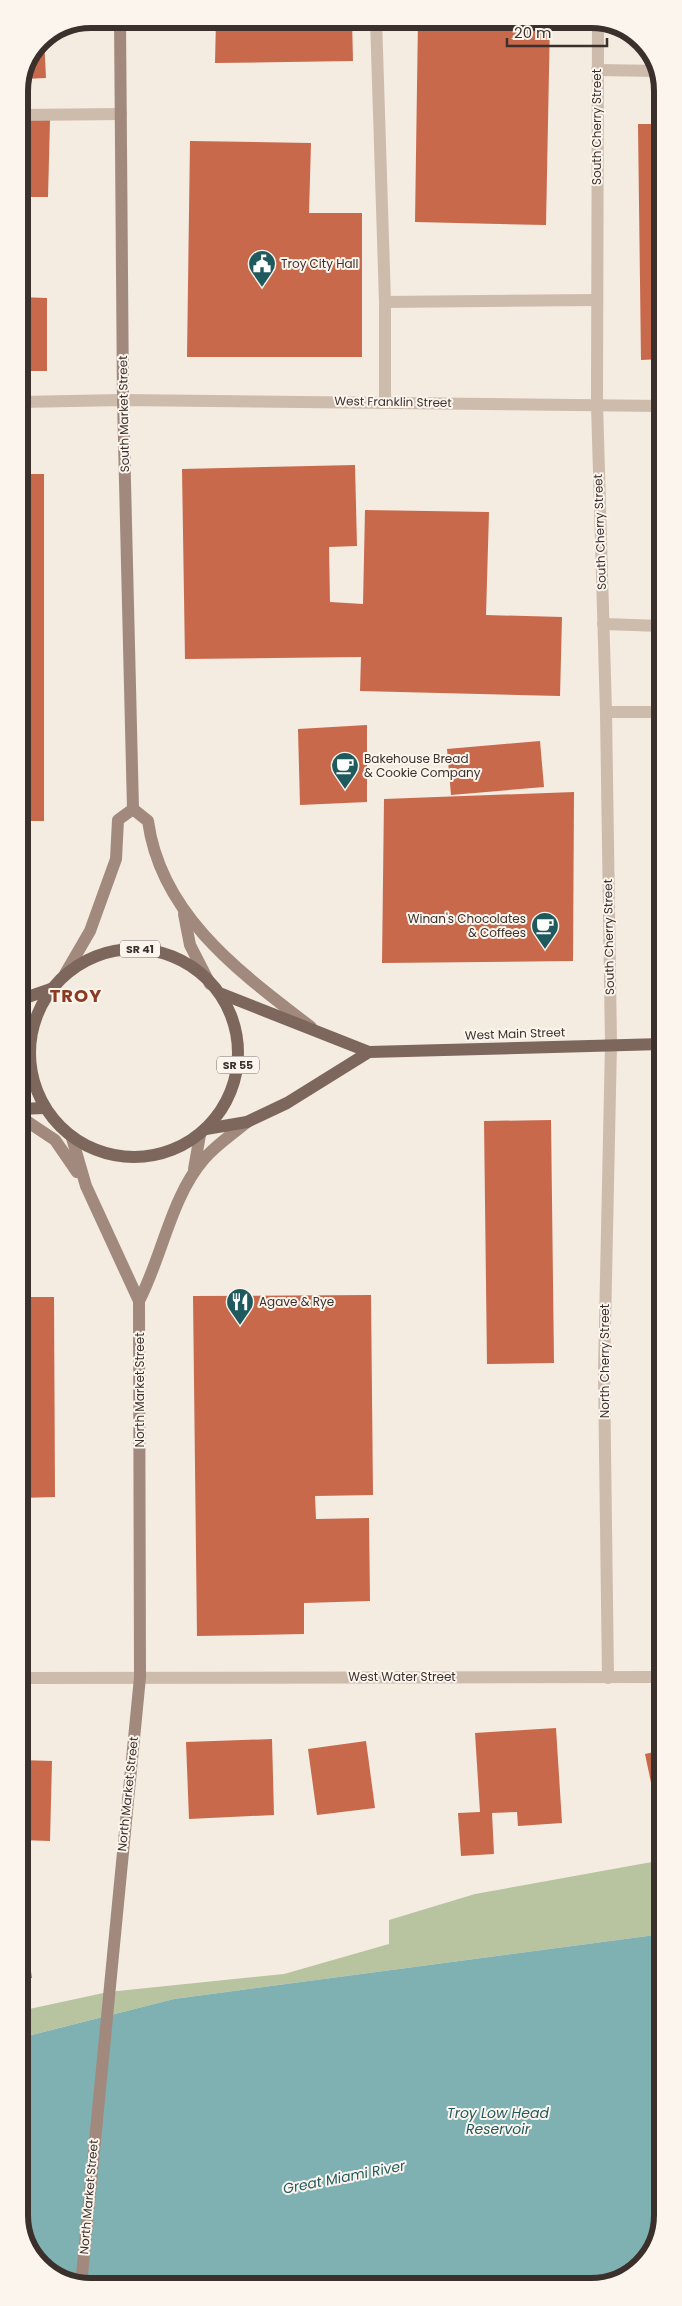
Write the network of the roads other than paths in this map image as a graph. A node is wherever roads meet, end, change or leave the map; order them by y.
1 (120, 27) edge
2 (376, 28) edge
3 (598, 28) edge
4 (597, 70) junction
5 (651, 71) edge
6 (121, 114) junction
7 (27, 115) edge
8 (597, 300) junction
9 (385, 302) junction
10 (123, 400) junction
11 (27, 402) edge
12 (385, 402) junction
13 (597, 404) junction
14 (654, 406) edge
15 (603, 624) junction
16 (654, 626) edge
17 (606, 712) junction
18 (654, 712) edge
19 (133, 809) junction
20 (182, 906) junction
21 (65, 974) junction
22 (210, 984) junction
23 (52, 989) junction
24 (222, 994) junction
25 (27, 997) edge
26 (316, 1032) junction
27 (611, 1044) junction
28 (654, 1044) edge
29 (369, 1052) junction
30 (44, 1108) junction
31 (27, 1109) edge
32 (27, 1121) edge
33 (247, 1122) junction
34 (203, 1132) junction
35 (72, 1138) junction
36 (193, 1174) junction
37 (86, 1186) junction
38 (139, 1301) junction
39 (654, 1677) edge
40 (27, 1678) edge
41 (140, 1678) junction
42 (608, 1678) junction
43 (82, 2277) edge

1 - 6 main road, South Market Street
2 - 9 street
3 - 4 street, South Cherry Street
4 - 5 street
4 - 8 street, South Cherry Street
6 - 7 street
6 - 10 main road, South Market Street
8 - 9 street
8 - 13 street, South Cherry Street
9 - 12 street
10 - 11 street, West Franklin Street
10 - 12 street, West Franklin Street
10 - 19 main road, South Market Street
12 - 13 street, West Franklin Street
13 - 14 street, West Franklin Street
13 - 15 street, South Cherry Street
15 - 16 street
15 - 17 street, South Cherry Street
17 - 18 street
17 - 27 street, South Cherry Street
19 - 20 main road
19 - 21 main road
20 - 22 main road
20 - 26 main road
21 - 22 main road, SR 41
21 - 23 main road
22 - 24 main road
23 - 25 main road
23 - 30 main road
24 - 26 main road
24 - 34 main road, SR 55
26 - 29 main road
27 - 28 main road, West Main Street
27 - 29 main road, West Main Street
27 - 42 street, North Cherry Street
29 - 33 main road
30 - 31 main road
30 - 35 main road
32 - 37 main road
33 - 34 main road
33 - 36 main road
34 - 35 main road
34 - 36 main road
35 - 37 main road
36 - 38 main road
37 - 38 main road
38 - 41 main road, North Market Street
39 - 42 street, West Water Street
40 - 41 street, West Water Street
41 - 42 street, West Water Street
41 - 43 main road, North Market Street

